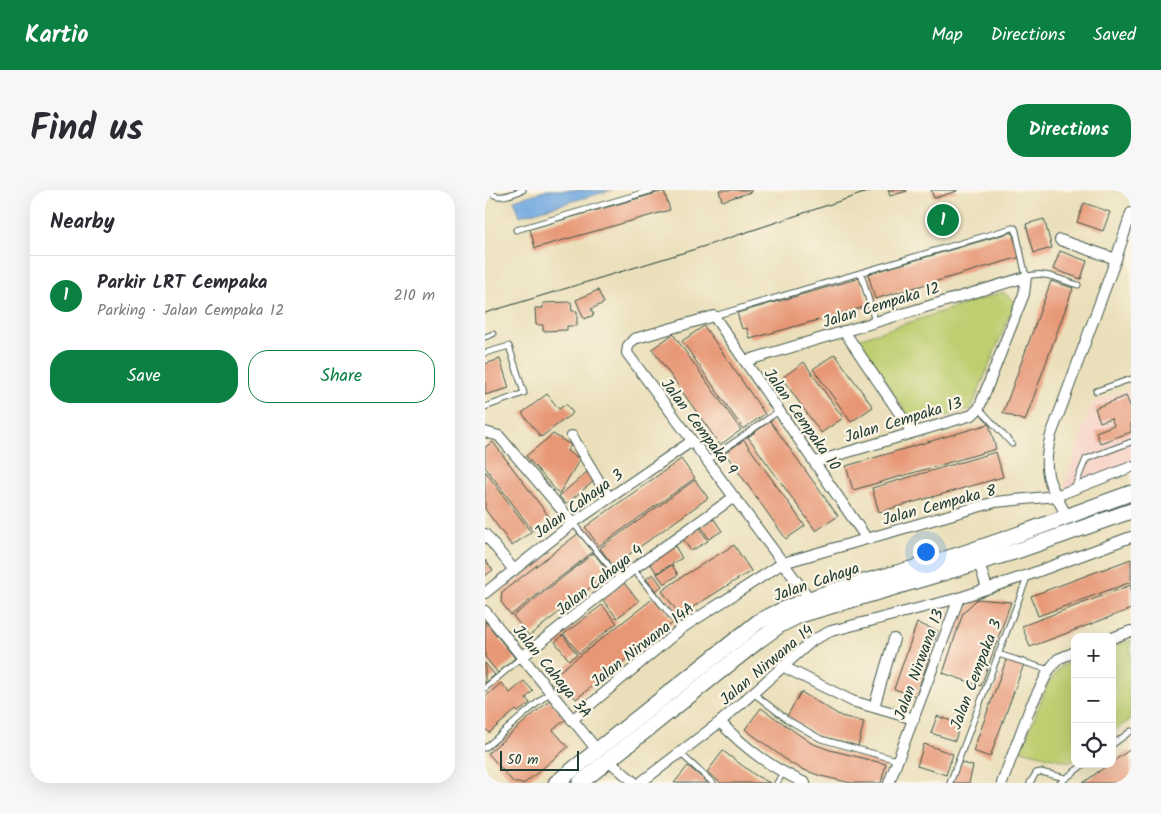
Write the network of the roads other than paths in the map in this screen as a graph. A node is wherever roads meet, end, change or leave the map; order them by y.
1 (486, 190) edge
2 (523, 190) edge
3 (653, 190) edge
4 (1131, 213) edge
5 (516, 230) dead end
6 (1061, 240) dead end
7 (1116, 259) junction
8 (861, 273) junction
9 (1026, 277) junction
10 (1078, 285) dead end
11 (714, 316) junction
12 (875, 322) junction
13 (844, 331) junction
14 (493, 334) dead end
15 (485, 336) edge
16 (485, 353) edge
17 (745, 361) junction
18 (1131, 380) edge
19 (1096, 391) dead end
20 (485, 407) edge
21 (979, 408) junction
22 (779, 410) junction
23 (485, 432) edge
24 (912, 432) junction
25 (572, 436) dead end
26 (692, 441) junction
27 (1131, 442) edge
28 (1012, 444) dead end
29 (707, 461) junction
30 (815, 462) junction
31 (1131, 467) edge
32 (1073, 490) junction
33 (1131, 493) edge
34 (1056, 496) junction
35 (734, 497) junction
36 (609, 498) junction
37 (1131, 511) edge
38 (1067, 516) junction
39 (573, 523) junction
40 (485, 534) edge
41 (1131, 537) edge
42 (867, 539) junction
43 (783, 563) junction
44 (979, 563) junction
45 (633, 569) junction
46 (514, 570) junction
47 (1028, 575) junction
48 (620, 580) junction
49 (987, 588) junction
50 (485, 593) edge
51 (809, 598) junction
52 (959, 598) junction
53 (485, 611) edge
54 (682, 628) junction
55 (1131, 631) edge
56 (1116, 637) edge
57 (894, 639) dead end
58 (1071, 653) edge
59 (998, 654) junction
60 (522, 658) junction
61 (782, 666) junction
62 (1049, 670) junction
63 (485, 688) edge
64 (550, 692) junction
65 (753, 693) junction
66 (873, 707) junction
67 (913, 719) junction
68 (572, 720) junction
69 (720, 722) junction
70 (1131, 731) edge
71 (1116, 741) edge
72 (485, 748) edge
73 (680, 752) junction
74 (602, 755) junction
75 (897, 760) junction
76 (1079, 768) edge
77 (783, 773) junction
78 (1065, 778) junction
79 (556, 783) edge
80 (581, 783) edge
81 (635, 783) edge
82 (640, 783) edge
83 (713, 783) edge
84 (777, 783) edge
85 (805, 783) edge
86 (889, 783) edge
87 (950, 783) edge
88 (1002, 783) edge
89 (1030, 783) edge
90 (1059, 783) edge

1 - 2 lane
3 - 5 lane
4 - 7 street
6 - 7 street
7 - 34 street
8 - 9 lane
8 - 11 lane
8 - 12 lane
9 - 10 lane
9 - 12 street, Jalan Cempaka 12
9 - 21 street, Jalan Cempaka 13
11 - 17 street, Jalan Cempaka 10
11 - 26 street, Jalan Cempaka 9
12 - 13 street, Jalan Cempaka 12
13 - 17 street, Jalan Cempaka 12
13 - 24 street
14 - 15 lane
16 - 20 lane
17 - 22 street, Jalan Cempaka 10
18 - 19 lane
21 - 24 street, Jalan Cempaka 13
21 - 28 lane
22 - 29 lane
22 - 30 street, Jalan Cempaka 10
23 - 39 street
24 - 30 street, Jalan Cempaka 13
25 - 36 street
26 - 29 street, Jalan Cempaka 9
26 - 36 street, Jalan Cahaya 3
27 - 32 lane
29 - 35 street, Jalan Cempaka 9
30 - 42 street, Jalan Cempaka 10
31 - 32 street, Jalan Cempaka 8
32 - 34 street, Jalan Cempaka 8
33 - 38 main road, Jalan Cahaya
34 - 38 street
34 - 42 street, Jalan Cempaka 8
35 - 43 street, Jalan Cempaka 9
35 - 45 street, Jalan Cahaya 4
36 - 39 street, Jalan Cahaya 3
37 - 44 main road, Jalan Cahaya
38 - 51 main road, Jalan Cahaya
39 - 46 street, Jalan Cahaya 3
39 - 48 lane
40 - 46 street
41 - 47 street
42 - 43 street, Jalan Cempaka 8
43 - 51 street, Jalan Cempaka 9
43 - 54 street, Jalan Nirwana 14A
44 - 49 street
44 - 74 main road, Jalan Cahaya
45 - 48 street, Jalan Cahaya 4
45 - 54 lane
46 - 50 street, Jalan Cahaya 3
47 - 49 street
47 - 59 lane, Jalan Cempaka 3
48 - 60 street, Jalan Cahaya 4
49 - 52 street, Jalan Nirwana 14
51 - 74 main road, Jalan Cahaya
52 - 61 street, Jalan Nirwana 14
52 - 67 street, Jalan Nirwana 13
53 - 60 street, Jalan Cahaya 3A
54 - 68 street, Jalan Nirwana 14A
55 - 56 street
57 - 66 street
58 - 62 street
59 - 62 lane
59 - 87 lane, Jalan Cempaka 3
60 - 63 lane, Jalan Cahaya 4
60 - 64 street, Jalan Cahaya 3A
61 - 65 street, Jalan Nirwana 14
61 - 66 street
62 - 88 street
64 - 68 street, Jalan Cahaya 3A
64 - 72 lane
65 - 69 street, Jalan Nirwana 14
65 - 75 lane
66 - 67 street
67 - 75 street, Jalan Nirwana 13
68 - 74 street, Jalan Cahaya 3A
69 - 73 street, Jalan Nirwana 14
69 - 77 street
70 - 71 lane
73 - 82 street, Jalan Nirwana 14
73 - 83 lane
74 - 79 main road, Jalan Cahaya
74 - 80 main road, Jalan Cahaya
74 - 81 street
75 - 86 street, Jalan Nirwana 13
76 - 78 lane
77 - 84 lane
77 - 85 street
78 - 89 lane
78 - 90 lane

